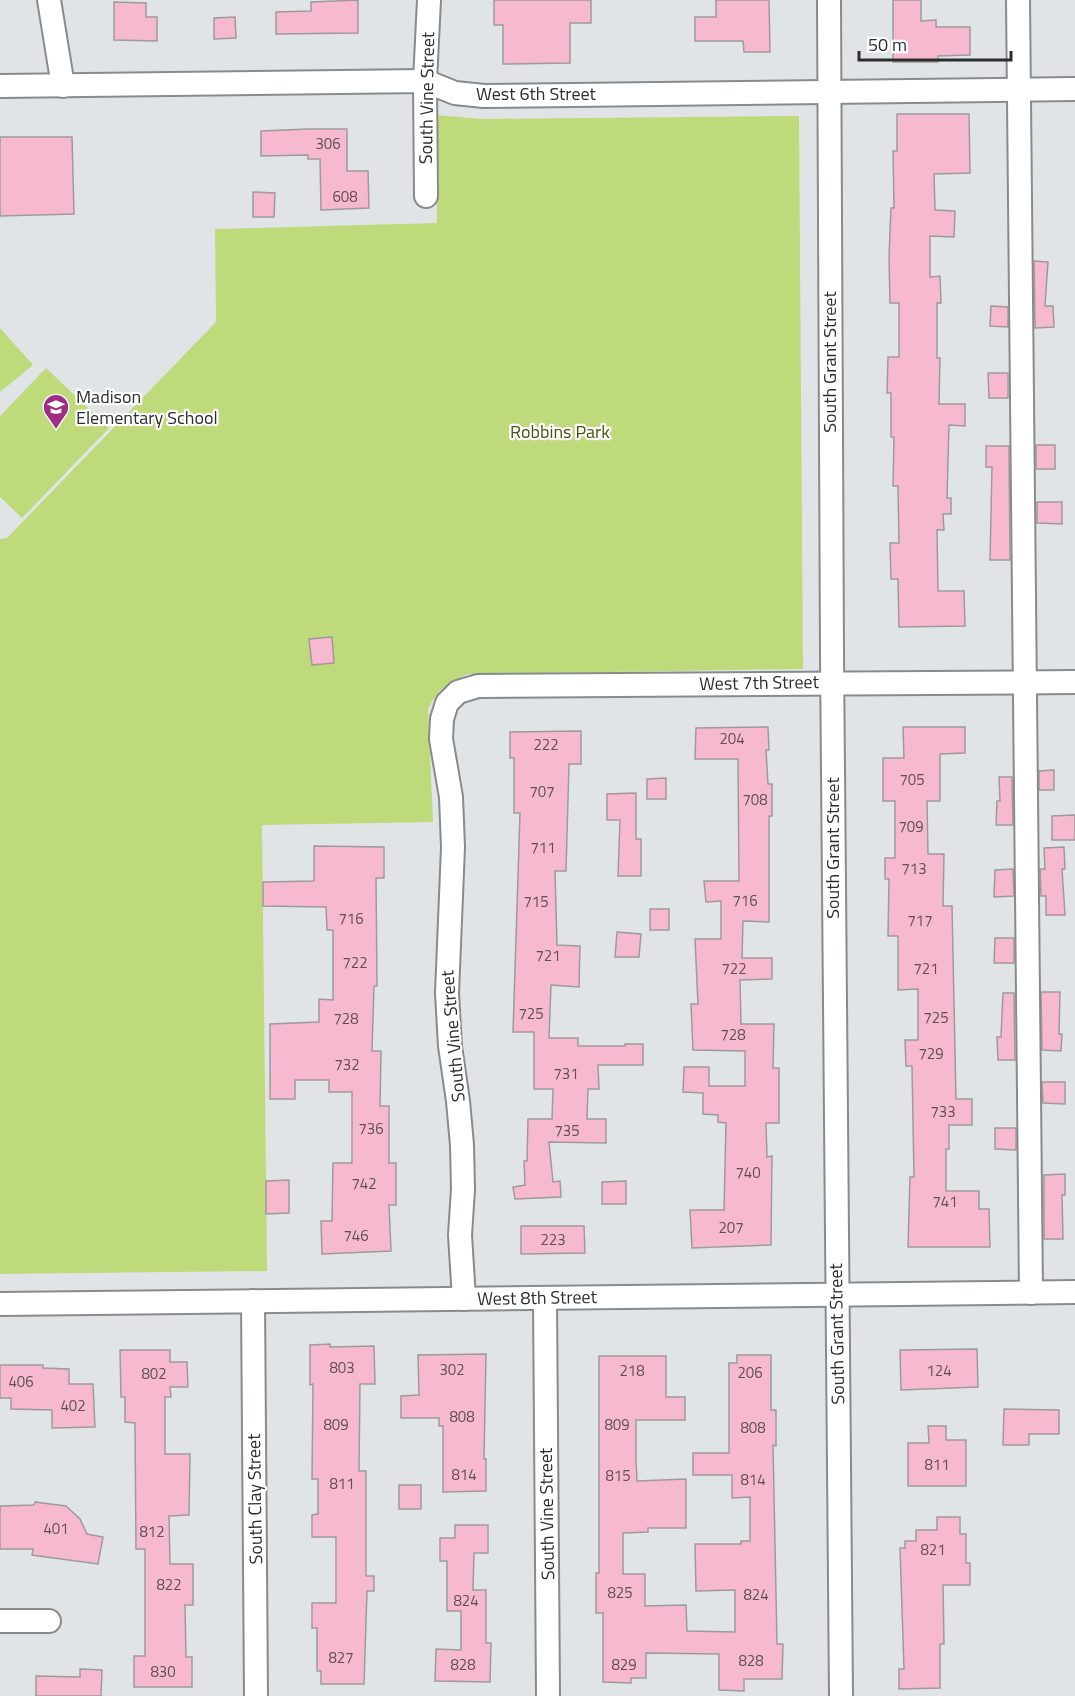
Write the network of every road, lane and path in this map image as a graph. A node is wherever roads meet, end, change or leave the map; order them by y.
1 (49, 0) edge
2 (429, 0) edge
3 (829, 0) edge
4 (1018, 0) edge
5 (425, 81) junction
6 (0, 86) edge
7 (63, 86) junction
8 (1018, 89) junction
9 (1075, 89) edge
10 (829, 92) junction
11 (426, 196) dead end
12 (832, 682) junction
13 (1024, 682) junction
14 (1075, 682) edge
15 (447, 703) joint
16 (1075, 1292) edge
17 (1030, 1293) junction
18 (837, 1295) junction
19 (545, 1298) junction
20 (464, 1299) junction
21 (253, 1301) junction
22 (0, 1304) edge
23 (0, 1621) edge
24 (49, 1621) dead end
25 (548, 1694) dead end
26 (256, 1696) edge
27 (841, 1696) edge

1 - 7 street
2 - 5 street, South Vine Street
3 - 10 street, South Grant Street
4 - 8 street
5 - 7 street, West 6th Street
5 - 10 street, West 6th Street
5 - 11 street, South Vine Street
6 - 7 street, West 6th Street
8 - 9 street, West 6th Street
8 - 10 street, West 6th Street
8 - 13 street
10 - 12 street, South Grant Street
12 - 13 street, West 7th Street
12 - 15 street, West 7th Street
12 - 18 street, South Grant Street
13 - 14 street, West 7th Street
13 - 17 street
15 - 20 street, South Vine Street
16 - 17 street, West 8th Street
17 - 18 street, West 8th Street
18 - 19 street, West 8th Street
18 - 27 street, South Grant Street
19 - 20 street, West 8th Street
19 - 25 street, South Vine Street
20 - 21 street, West 8th Street
21 - 22 street, West 8th Street
21 - 26 street, South Clay Street
23 - 24 street

